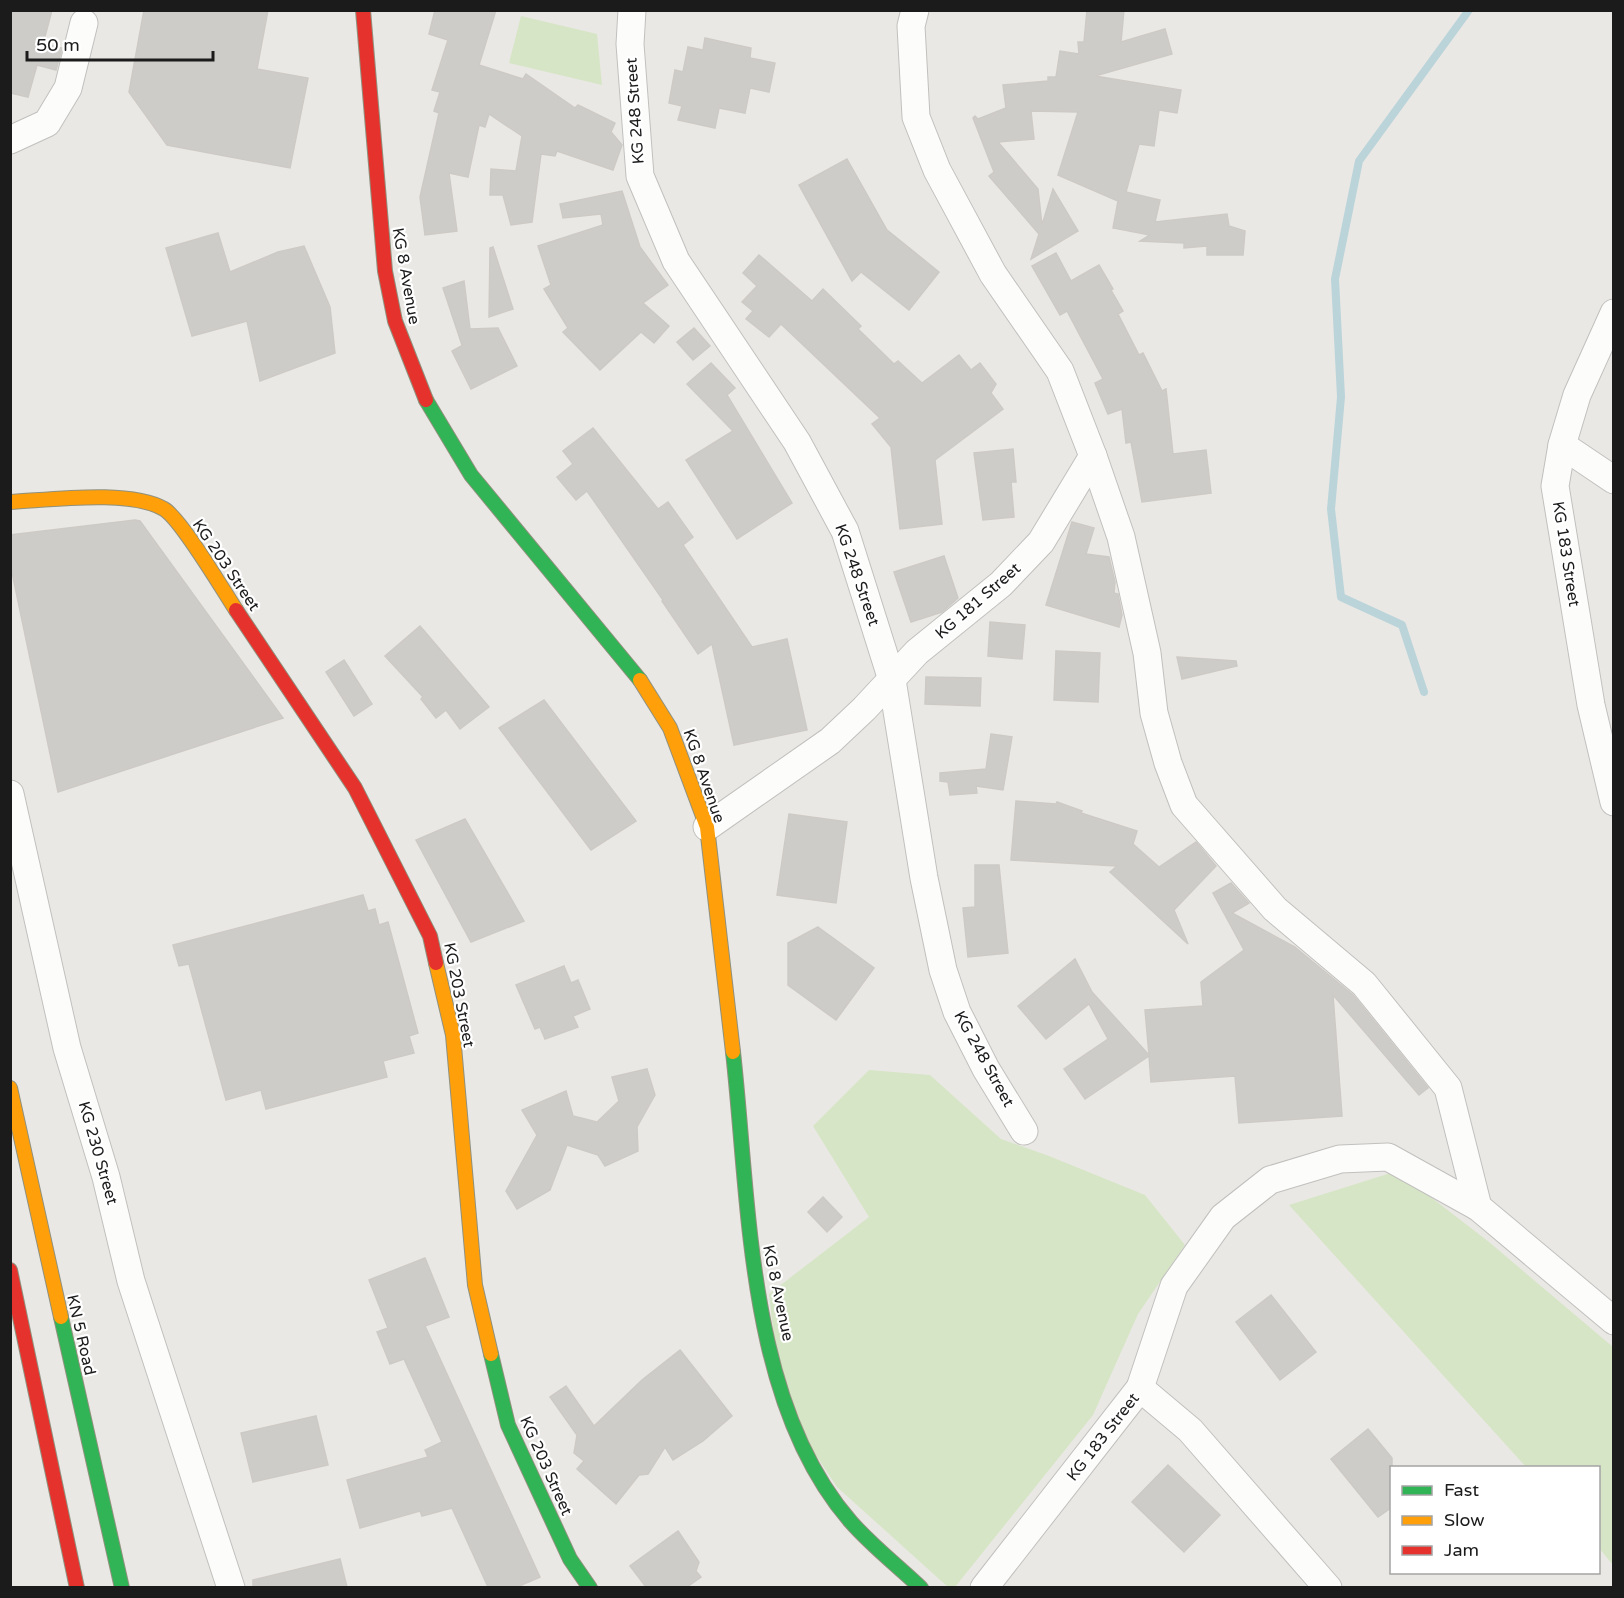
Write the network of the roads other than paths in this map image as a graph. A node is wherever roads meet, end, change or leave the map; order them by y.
1 (363, 10) edge
2 (632, 10) edge
3 (915, 10) edge
4 (84, 23) dead end
5 (10, 140) edge
6 (1614, 313) edge
7 (1562, 445) junction
8 (1094, 456) junction
9 (1614, 480) edge
10 (10, 502) edge
11 (892, 680) junction
12 (10, 794) edge
13 (1614, 802) edge
14 (707, 827) junction
15 (10, 1088) edge
16 (1024, 1131) dead end
17 (1478, 1207) junction
18 (10, 1270) edge
19 (1614, 1321) edge
20 (1140, 1388) junction
21 (77, 1587) edge
22 (122, 1587) edge
23 (231, 1587) edge
24 (590, 1587) edge
25 (921, 1587) edge
26 (984, 1587) edge
27 (1328, 1587) edge

1 - 14 street, KG 8 Avenue
2 - 11 street, KG 248 Street
3 - 8 street
4 - 5 street
6 - 7 street, KG 183 Street
7 - 9 street
7 - 13 street, KG 183 Street
8 - 11 street, KG 181 Street
8 - 17 street
10 - 24 street, KG 203 Street
11 - 14 street, KG 181 Street
11 - 16 street, KG 248 Street
12 - 23 street, KG 230 Street
14 - 25 street, KG 8 Avenue
15 - 22 street, KN 5 Road
17 - 19 street
17 - 20 street
18 - 21 street
20 - 26 street, KG 183 Street
20 - 27 street, KG 183 Street

